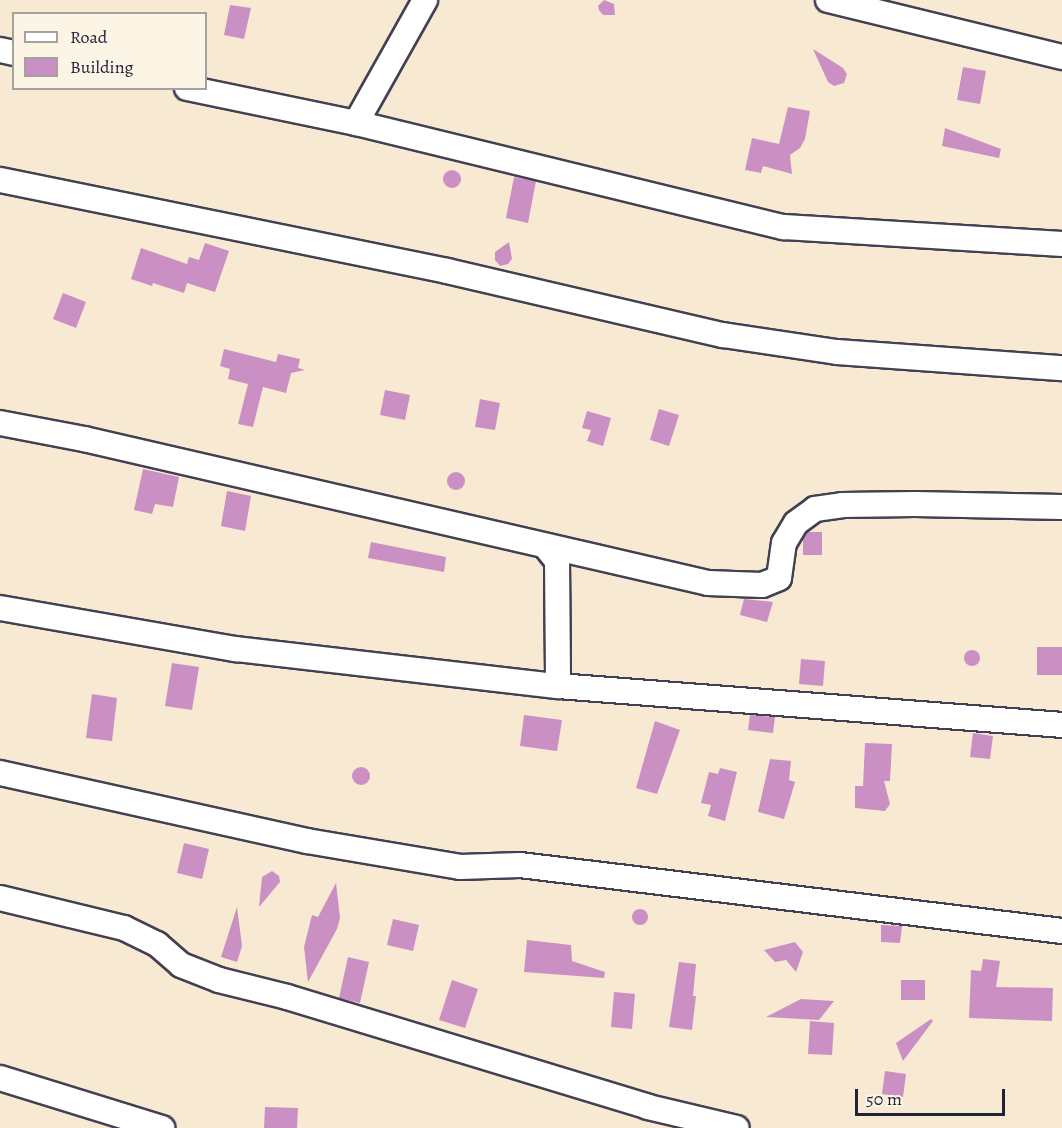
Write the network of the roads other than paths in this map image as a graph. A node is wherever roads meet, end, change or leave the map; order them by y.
1 (425, 0) edge
2 (828, 0) edge
3 (1062, 57) edge
4 (197, 90) edge
5 (356, 123) junction
6 (0, 180) edge
7 (1062, 244) edge
8 (1062, 368) edge
9 (0, 423) edge
10 (1062, 507) edge
11 (545, 546) junction
12 (0, 608) edge
13 (558, 686) junction
14 (1062, 725) edge
15 (0, 773) edge
16 (0, 898) edge
17 (1062, 931) edge
18 (0, 1078) edge
19 (162, 1128) edge
20 (737, 1128) edge

1 - 5 street
2 - 3 street
4 - 5 street
5 - 7 street
6 - 8 street
9 - 11 street
10 - 11 street
11 - 13 street
12 - 13 street
13 - 14 street
15 - 17 street
16 - 20 street
18 - 19 street

